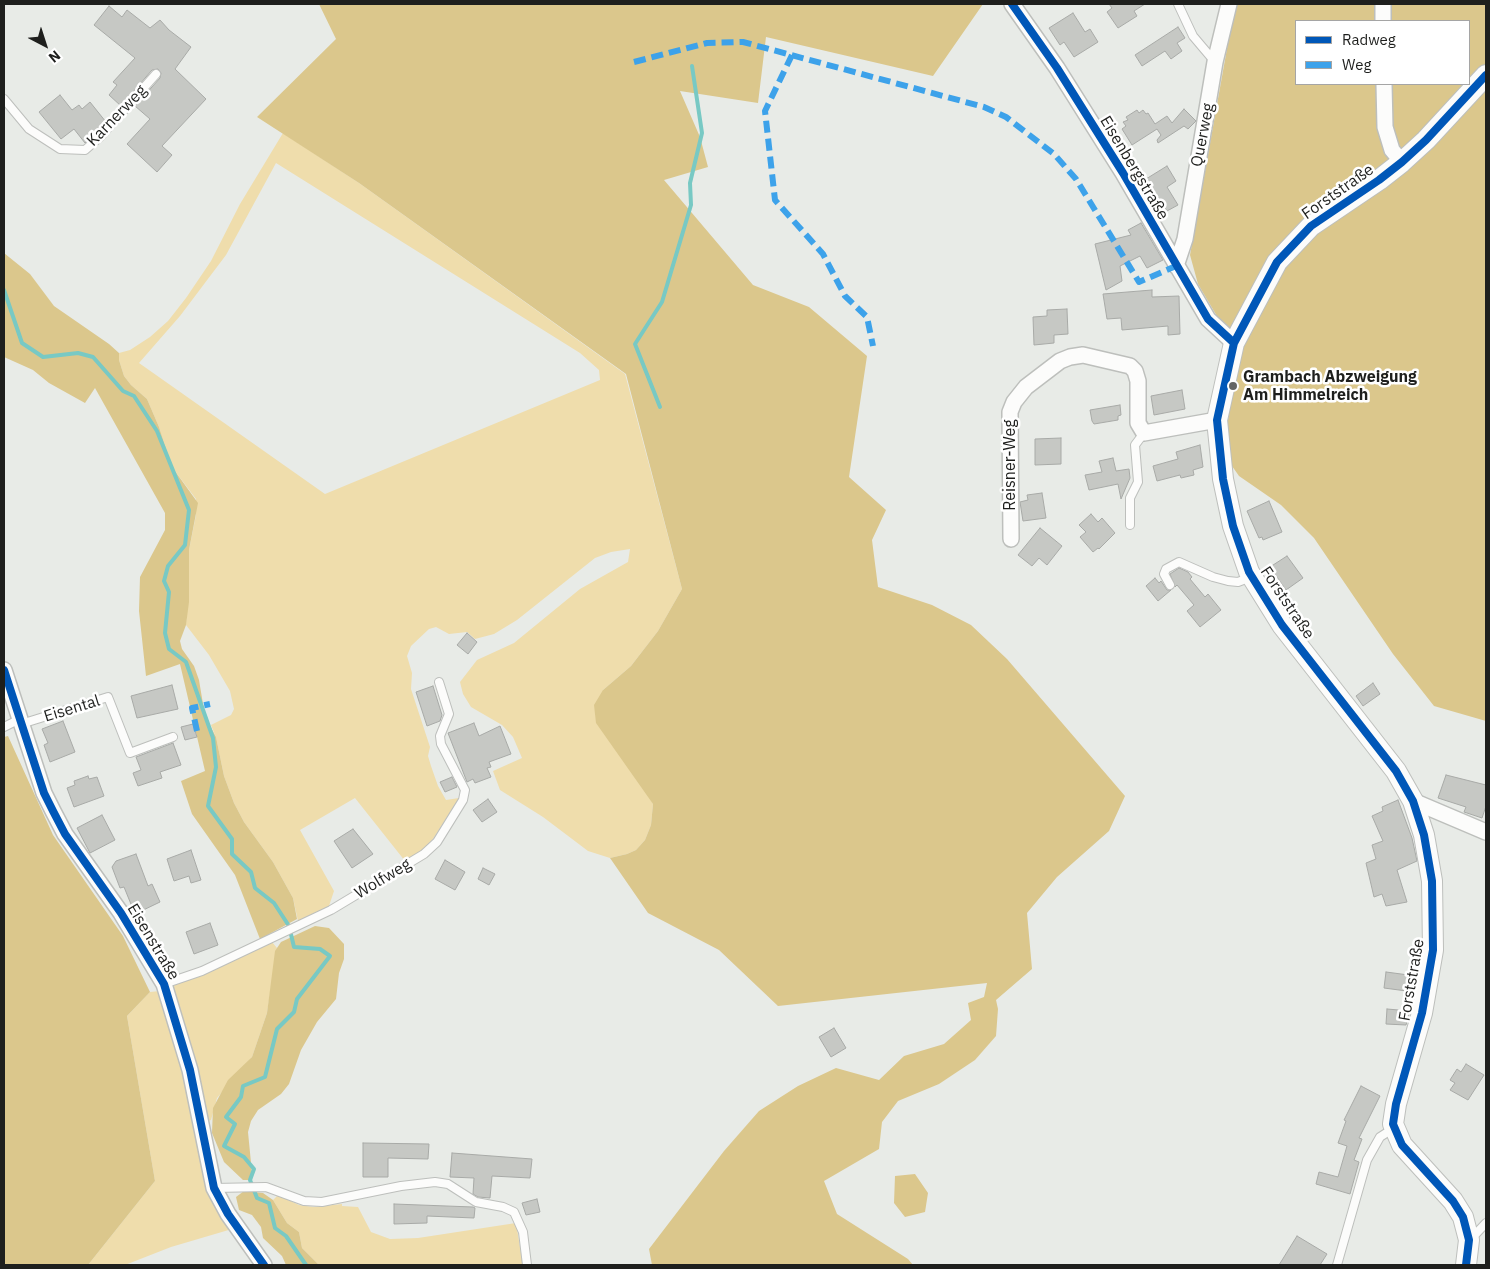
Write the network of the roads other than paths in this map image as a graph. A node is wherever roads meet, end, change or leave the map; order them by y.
1 (1012, 4) edge
2 (1178, 4) edge
3 (1228, 4) edge
4 (1383, 4) edge
5 (1383, 20) edge
6 (1215, 62) junction
7 (156, 74) dead end
8 (1486, 75) edge
9 (1384, 85) edge
10 (4, 99) edge
11 (1402, 162) junction
12 (1176, 266) junction
13 (1234, 343) junction
14 (1217, 420) junction
15 (1144, 433) junction
16 (1130, 525) dead end
17 (1011, 539) dead end
18 (1251, 577) junction
19 (1170, 585) dead end
20 (4, 670) edge
21 (439, 682) dead end
22 (20, 722) junction
23 (4, 727) edge
24 (173, 737) dead end
25 (1413, 801) junction
26 (1486, 832) edge
27 (164, 984) junction
28 (1394, 1126) junction
29 (214, 1188) junction
30 (1486, 1223) edge
31 (1470, 1240) junction
32 (264, 1265) edge
33 (527, 1265) edge
34 (1337, 1265) edge
35 (1466, 1265) edge

1 - 12 street, Eisenbergstraße
2 - 6 lane
3 - 6 street, Querweg
4 - 5 street
6 - 12 street, Querweg
7 - 10 lane, Karnerweg
8 - 11 street, Forststraße
9 - 11 street
11 - 13 street, Forststraße
12 - 13 street, Eisenbergstraße
13 - 14 street, Forststraße
14 - 15 street
14 - 18 street, Forststraße
15 - 16 lane
15 - 17 street, Reisner-Weg
18 - 19 lane
18 - 25 street, Forststraße
20 - 22 street, Eisenstraße
21 - 27 lane, Wolfweg
22 - 23 lane
22 - 24 lane, Eisental
22 - 27 street, Eisenstraße
25 - 26 street
25 - 28 street, Forststraße
27 - 29 street, Eisenstraße
28 - 31 street
28 - 34 lane
29 - 32 street, Eisenstraße
29 - 33 lane
30 - 31 lane
31 - 35 street

